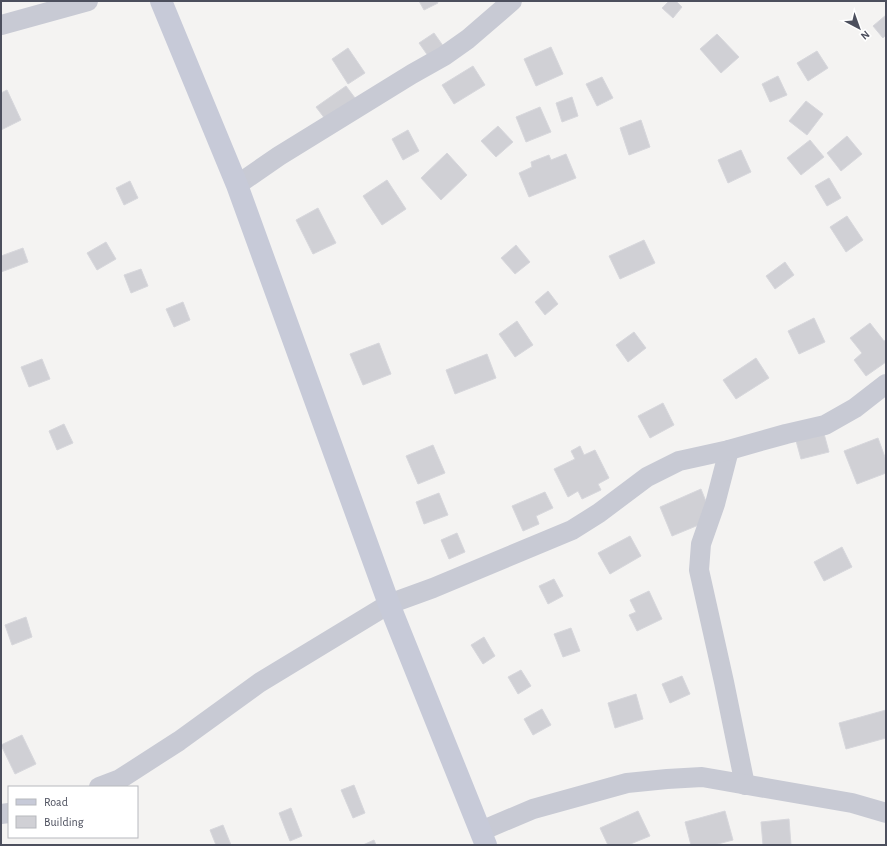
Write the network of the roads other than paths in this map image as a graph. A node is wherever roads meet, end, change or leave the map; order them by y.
1 (88, 1) edge
2 (161, 1) edge
3 (512, 1) edge
4 (1, 25) edge
5 (237, 185) junction
6 (886, 384) edge
7 (729, 450) junction
8 (389, 604) junction
9 (745, 785) junction
10 (102, 786) edge
11 (886, 813) edge
12 (483, 838) edge

1 - 4 street
2 - 5 main road
3 - 5 street
5 - 8 main road
6 - 7 street
7 - 8 street
7 - 9 street
8 - 10 street
8 - 12 main road
9 - 11 street
9 - 12 street

